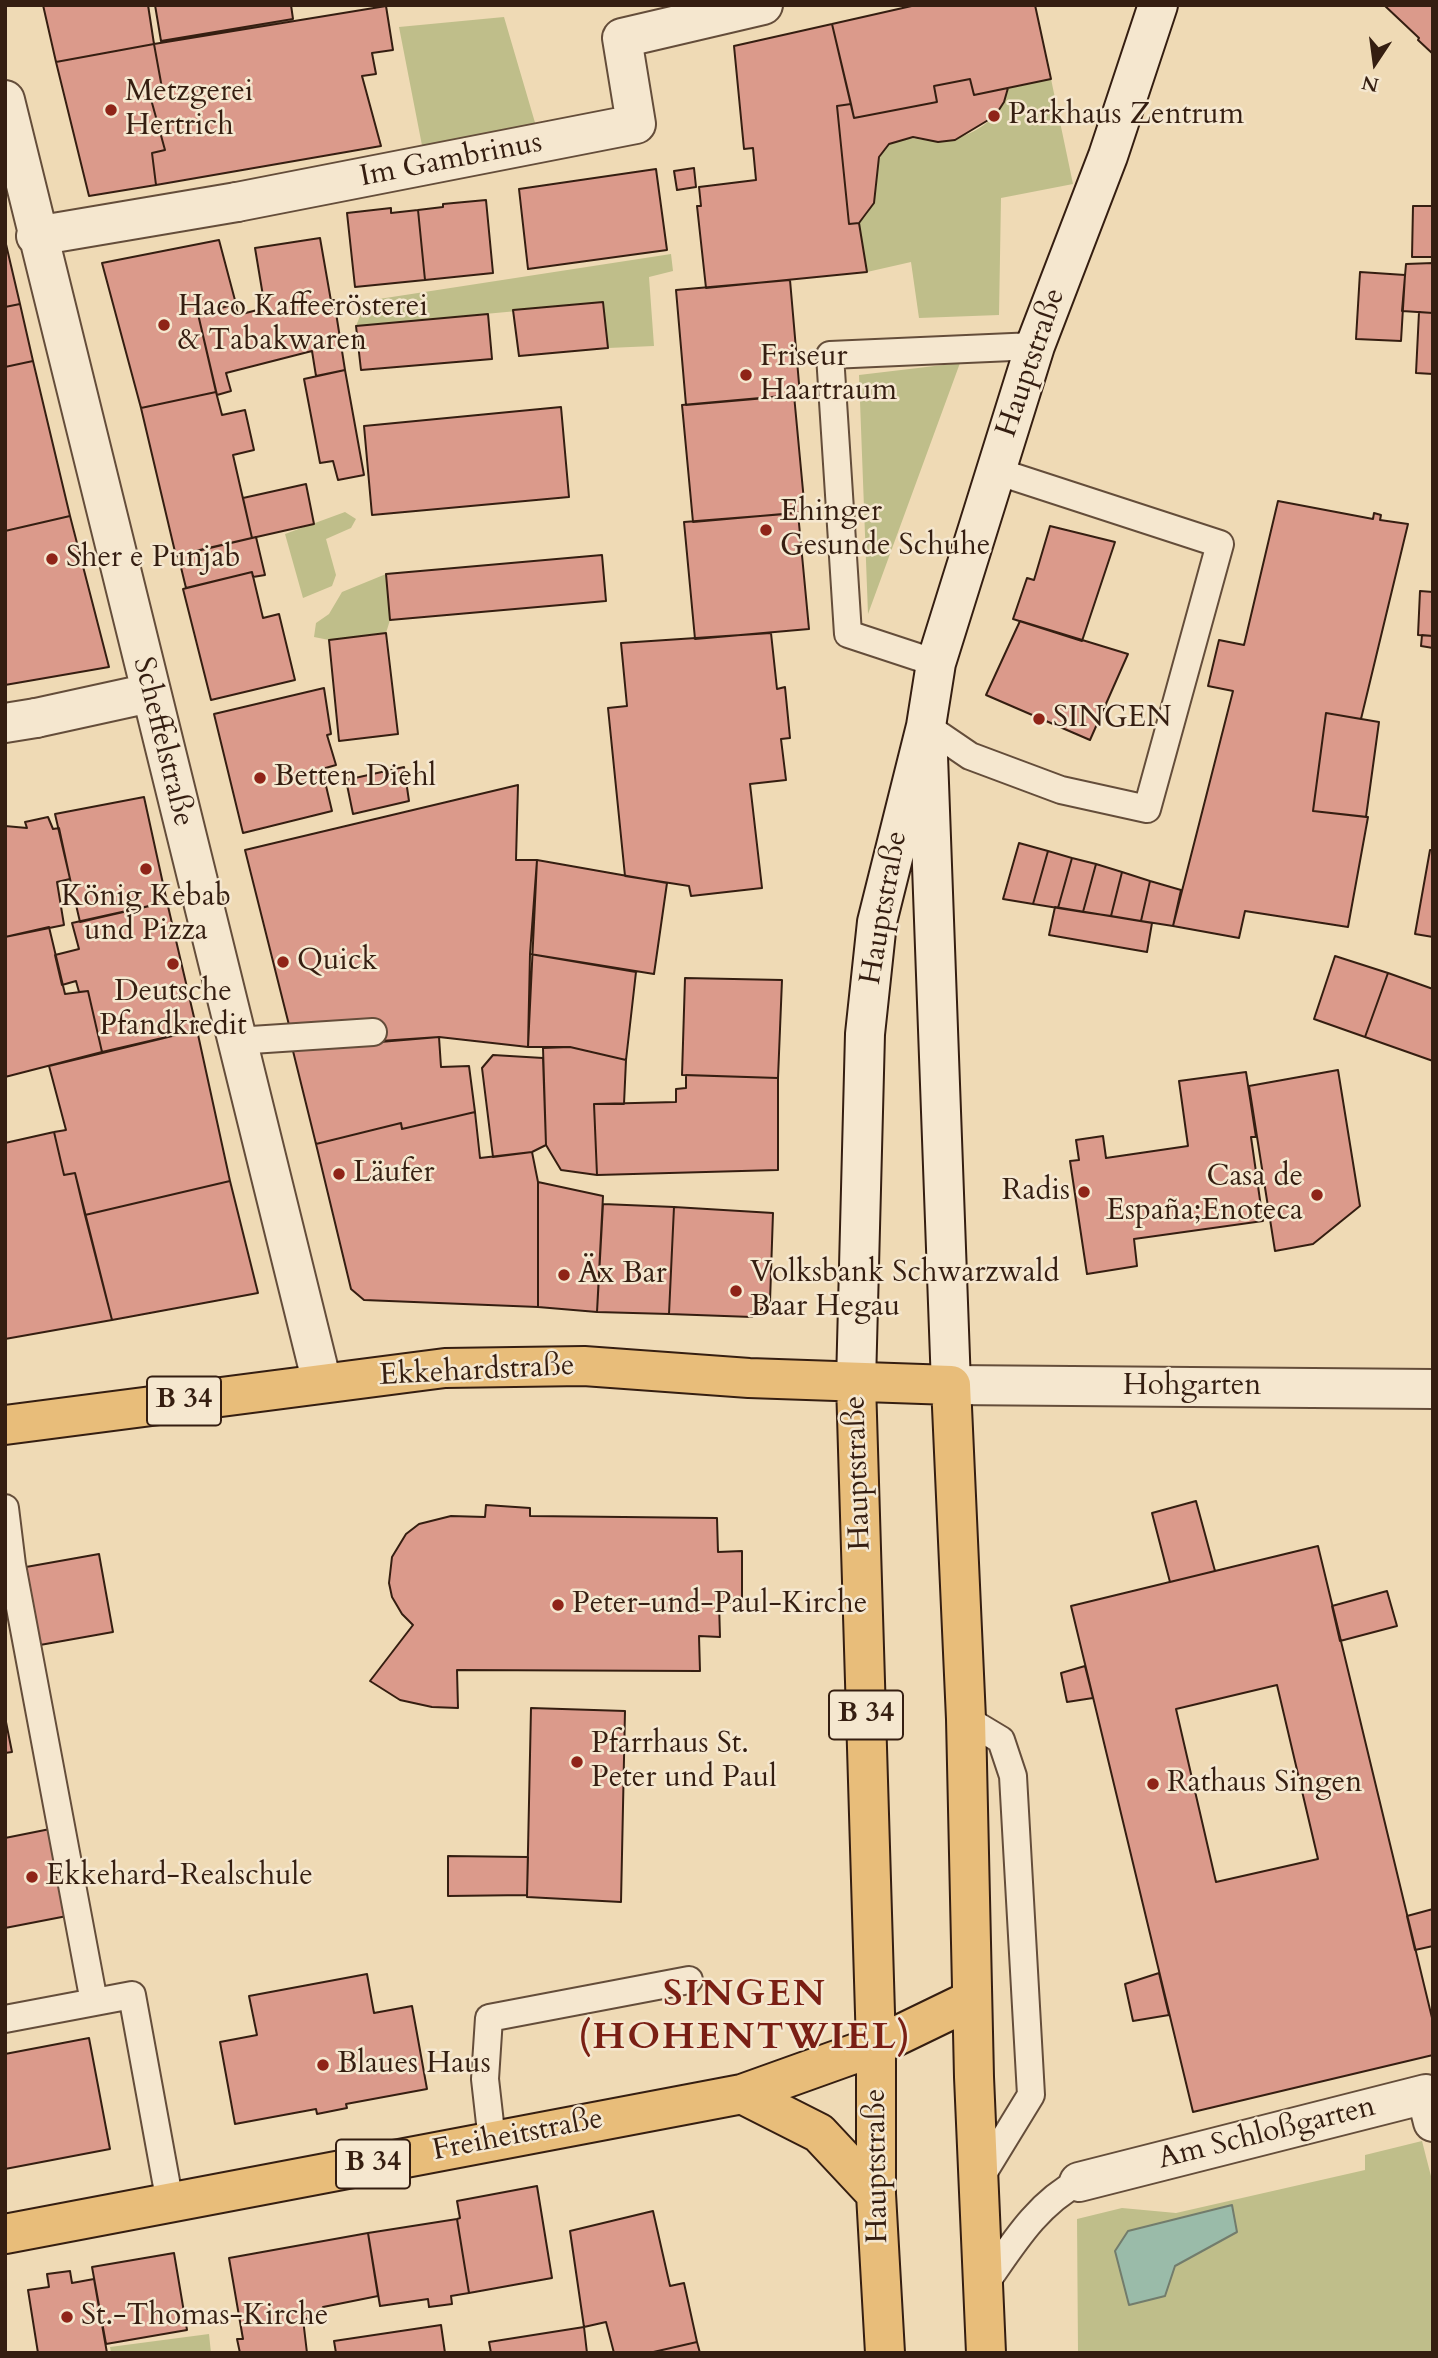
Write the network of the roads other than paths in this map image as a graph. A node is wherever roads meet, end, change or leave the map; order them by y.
1 (763, 5) edge
2 (1158, 5) edge
3 (5, 100) edge
4 (10, 140) edge
5 (36, 236) junction
6 (1035, 346) junction
7 (996, 471) junction
8 (936, 663) junction
9 (150, 693) junction
10 (20, 720) edge
11 (926, 726) junction
12 (373, 1032) dead end
13 (236, 1041) junction
14 (322, 1383) junction
15 (856, 1383) junction
16 (951, 1385) junction
17 (1433, 1389) edge
18 (5, 1425) edge
19 (5, 1508) edge
20 (966, 1720) junction
21 (690, 1980) dead end
22 (971, 2000) junction
23 (94, 2002) junction
24 (5, 2019) edge
25 (876, 2046) junction
26 (742, 2094) junction
27 (1431, 2103) edge
28 (492, 2141) junction
29 (978, 2181) junction
30 (1079, 2182) joint
31 (876, 2194) junction
32 (170, 2203) junction
33 (5, 2234) edge
34 (985, 2284) junction
35 (885, 2353) edge
36 (986, 2353) edge

1 - 5 street, Im Gambrinus
2 - 6 street, Hauptstraße
3 - 4 street, Scheffelstraße
4 - 5 street, Scheffelstraße
5 - 9 street, Scheffelstraße
6 - 7 street, Hauptstraße
6 - 8 lane
7 - 8 street, Hauptstraße
7 - 11 lane
8 - 11 street, Hauptstraße
9 - 10 street
9 - 13 street, Scheffelstraße
11 - 15 street, Hauptstraße
11 - 16 street, Hauptstraße
12 - 13 lane
13 - 14 street, Scheffelstraße
14 - 15 main road, Ekkehardstraße / B 34
14 - 18 main road, Ekkehardstraße / B 34
15 - 16 main road, Ekkehardstraße / B 34
15 - 25 main road, Hauptstraße / B 34
16 - 17 street, Hohgarten
16 - 20 main road, Hauptstraße
19 - 23 lane
20 - 22 main road, Hauptstraße
20 - 29 lane
21 - 28 lane
22 - 25 main road, Freiheitstraße / B 34
22 - 29 main road, Hauptstraße
23 - 24 lane
23 - 32 lane
25 - 26 main road, Freiheitstraße / B 34
25 - 31 main road, Hauptstraße / B 34
26 - 28 main road, Freiheitstraße / B 34
26 - 31 main road
27 - 30 street, Am Schloßgarten
28 - 32 main road, Freiheitstraße / B 34
29 - 34 main road, Hauptstraße
30 - 34 lane
31 - 35 main road, Hauptstraße / B 34
32 - 33 main road, Freiheitstraße / B 34
34 - 36 main road, Hauptstraße

